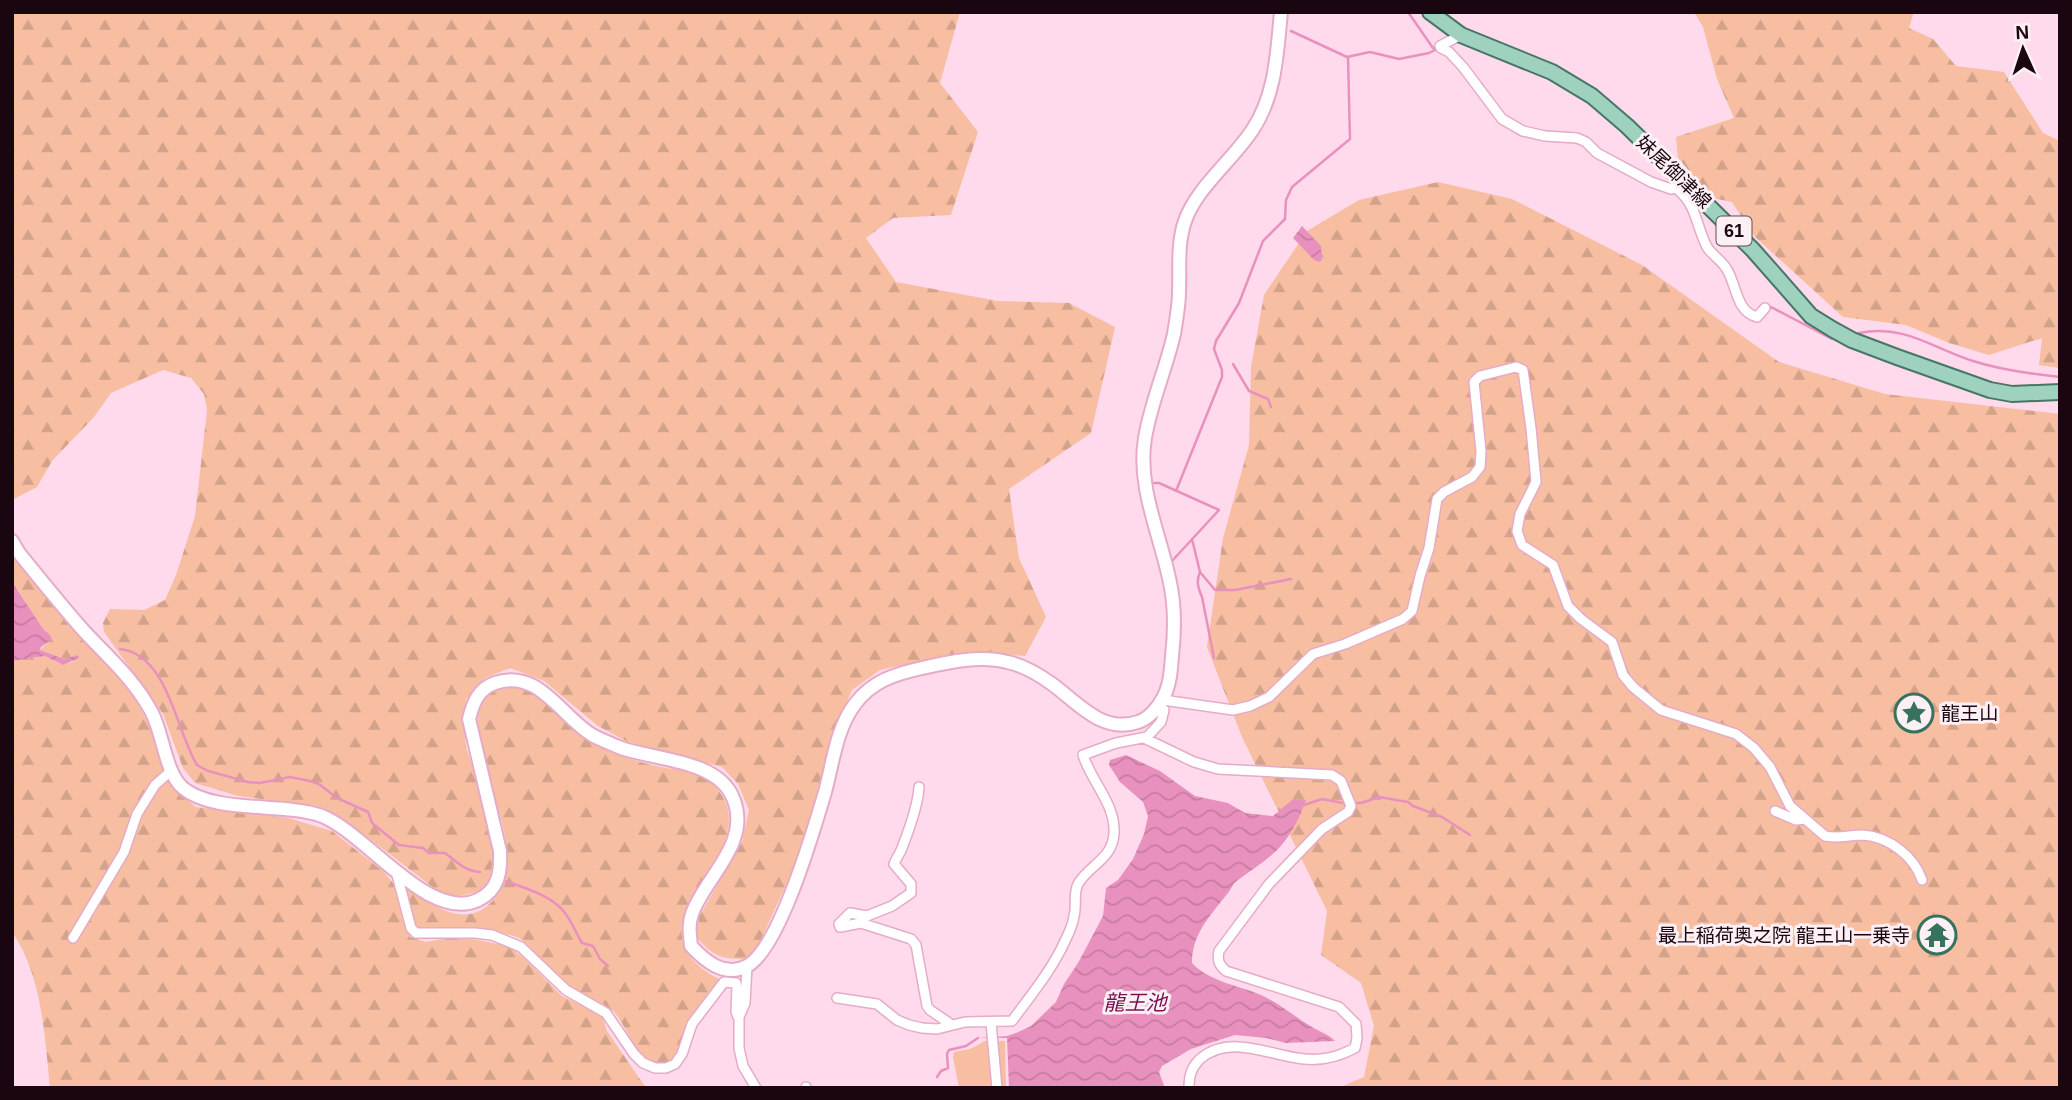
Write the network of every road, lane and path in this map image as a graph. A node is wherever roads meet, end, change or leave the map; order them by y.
1 (1281, 12) edge
2 (1430, 12) edge
3 (1461, 35) junction
4 (1682, 187) junction
5 (1765, 308) dead end
6 (2060, 392) edge
7 (12, 541) edge
8 (1161, 702) junction
9 (1144, 738) junction
10 (172, 770) junction
11 (919, 787) dead end
12 (1775, 811) dead end
13 (1805, 819) junction
14 (396, 871) junction
15 (1922, 880) dead end
16 (73, 938) dead end
17 (747, 966) junction
18 (837, 998) dead end
19 (739, 1020) junction
20 (991, 1023) junction
21 (952, 1025) junction
22 (756, 1088) edge
23 (997, 1088) edge
24 (1189, 1088) edge

1 - 8 street
2 - 3 main road, 妹尾御津線 / 61
3 - 4 main road, 妹尾御津線 / 61
3 - 4 street
4 - 5 street
4 - 6 main road, 妹尾御津線 / 61
7 - 10 street
8 - 9 street
8 - 13 street
8 - 17 street
9 - 20 street
9 - 24 street
10 - 14 street
10 - 16 street
11 - 21 street
12 - 13 street
13 - 15 street
14 - 17 street
14 - 19 street
17 - 19 street
18 - 21 street
19 - 22 street
20 - 21 street
20 - 23 street

